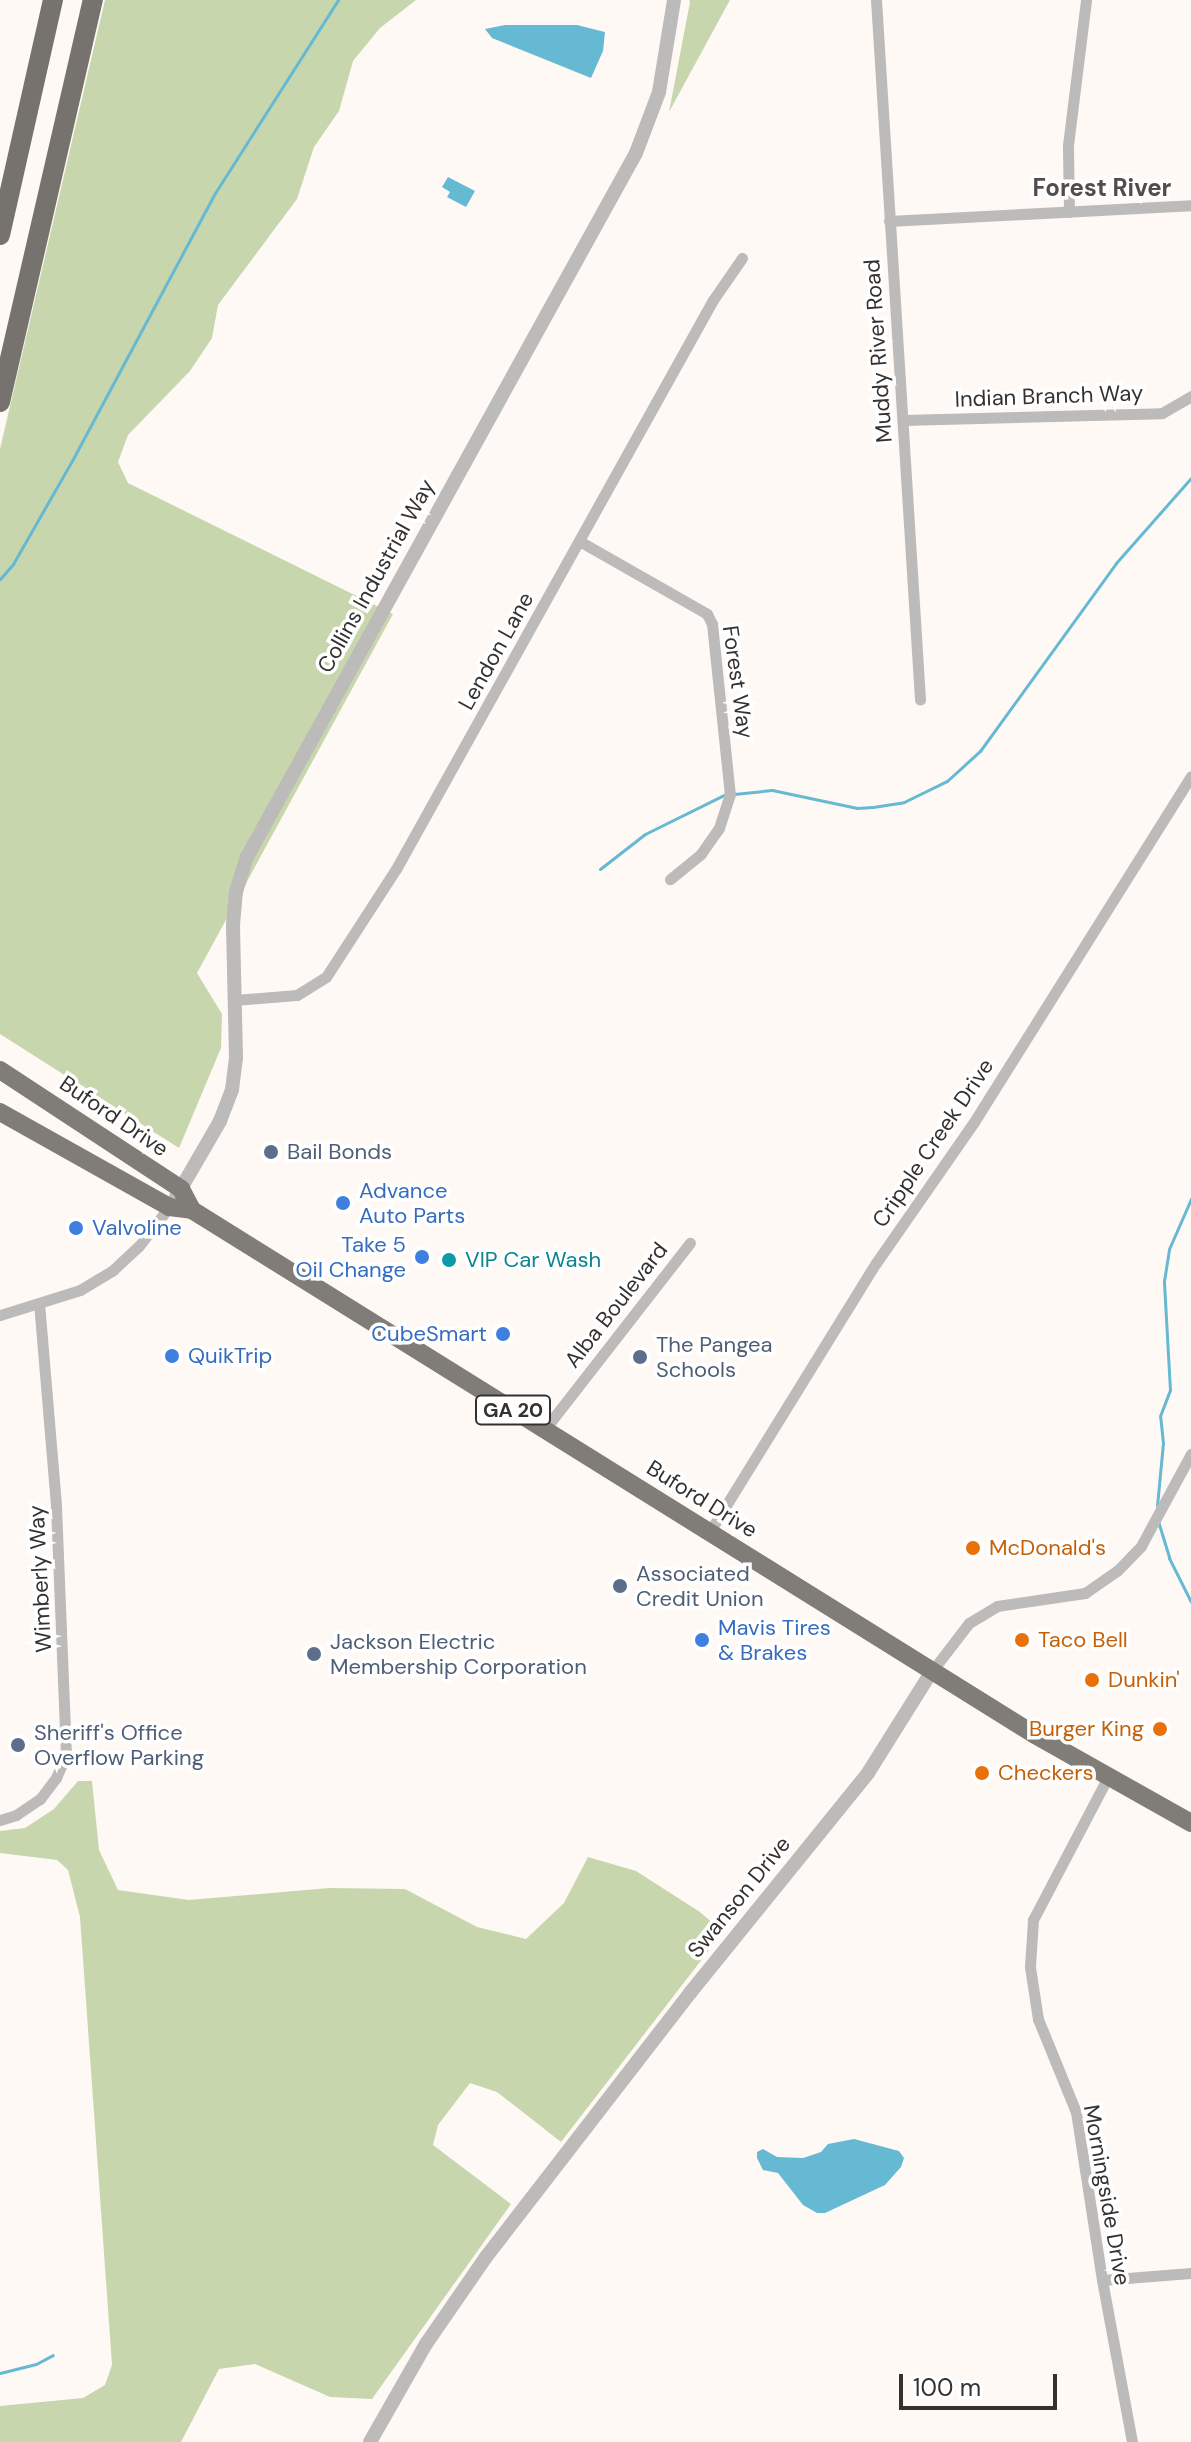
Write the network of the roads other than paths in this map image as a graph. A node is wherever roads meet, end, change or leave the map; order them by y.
1 (53, 0) edge
2 (93, 0) edge
3 (674, 0) edge
4 (876, 0) edge
5 (1086, 0) edge
6 (1191, 205) edge
7 (1069, 212) junction
8 (889, 221) junction
9 (0, 235) edge
10 (742, 258) dead end
11 (1191, 396) edge
12 (0, 402) edge
13 (903, 420) junction
14 (581, 542) junction
15 (920, 700) dead end
16 (1191, 776) edge
17 (670, 879) dead end
18 (235, 1000) junction
19 (0, 1070) edge
20 (0, 1112) edge
21 (181, 1189) junction
22 (169, 1207) junction
23 (192, 1210) junction
24 (690, 1243) dead end
25 (39, 1304) junction
26 (0, 1315) edge
27 (545, 1429) junction
28 (1191, 1454) edge
29 (709, 1533) junction
30 (932, 1671) junction
31 (1109, 1775) junction
32 (0, 1820) edge
33 (1191, 1823) edge
34 (1191, 2273) edge
35 (1102, 2280) junction
36 (370, 2442) edge
37 (1132, 2442) edge

1 - 9 highway
2 - 12 highway
3 - 18 street, Collins Industrial Way
4 - 8 street, Muddy River Road
5 - 7 street
6 - 7 street
7 - 8 street
8 - 13 street, Muddy River Road
10 - 14 street, Lendon Lane
11 - 13 street, Indian Branch Way
13 - 15 street, Muddy River Road
14 - 17 street, Forest Way
14 - 18 street, Lendon Lane
16 - 29 street, Cripple Creek Drive
18 - 21 street, Collins Industrial Way
19 - 21 highway, Buford Drive
20 - 22 highway, Buford Drive / GA 20
21 - 22 street, Collins Industrial Way
21 - 23 highway, Buford Drive
22 - 23 highway, Buford Drive / GA 20
22 - 25 street
23 - 27 highway, Buford Drive / GA 20
24 - 27 street, Alba Boulevard
25 - 26 street
25 - 32 street, Wimberly Way
27 - 29 highway, Buford Drive / GA 20
28 - 30 street, Swanson Drive
29 - 30 highway, Buford Drive / GA 20
30 - 31 highway, Buford Drive / GA 20
30 - 36 street, Swanson Drive
31 - 33 highway, Buford Drive / GA 20
31 - 35 street, Morningside Drive
34 - 35 street
35 - 37 street, Morningside Drive

